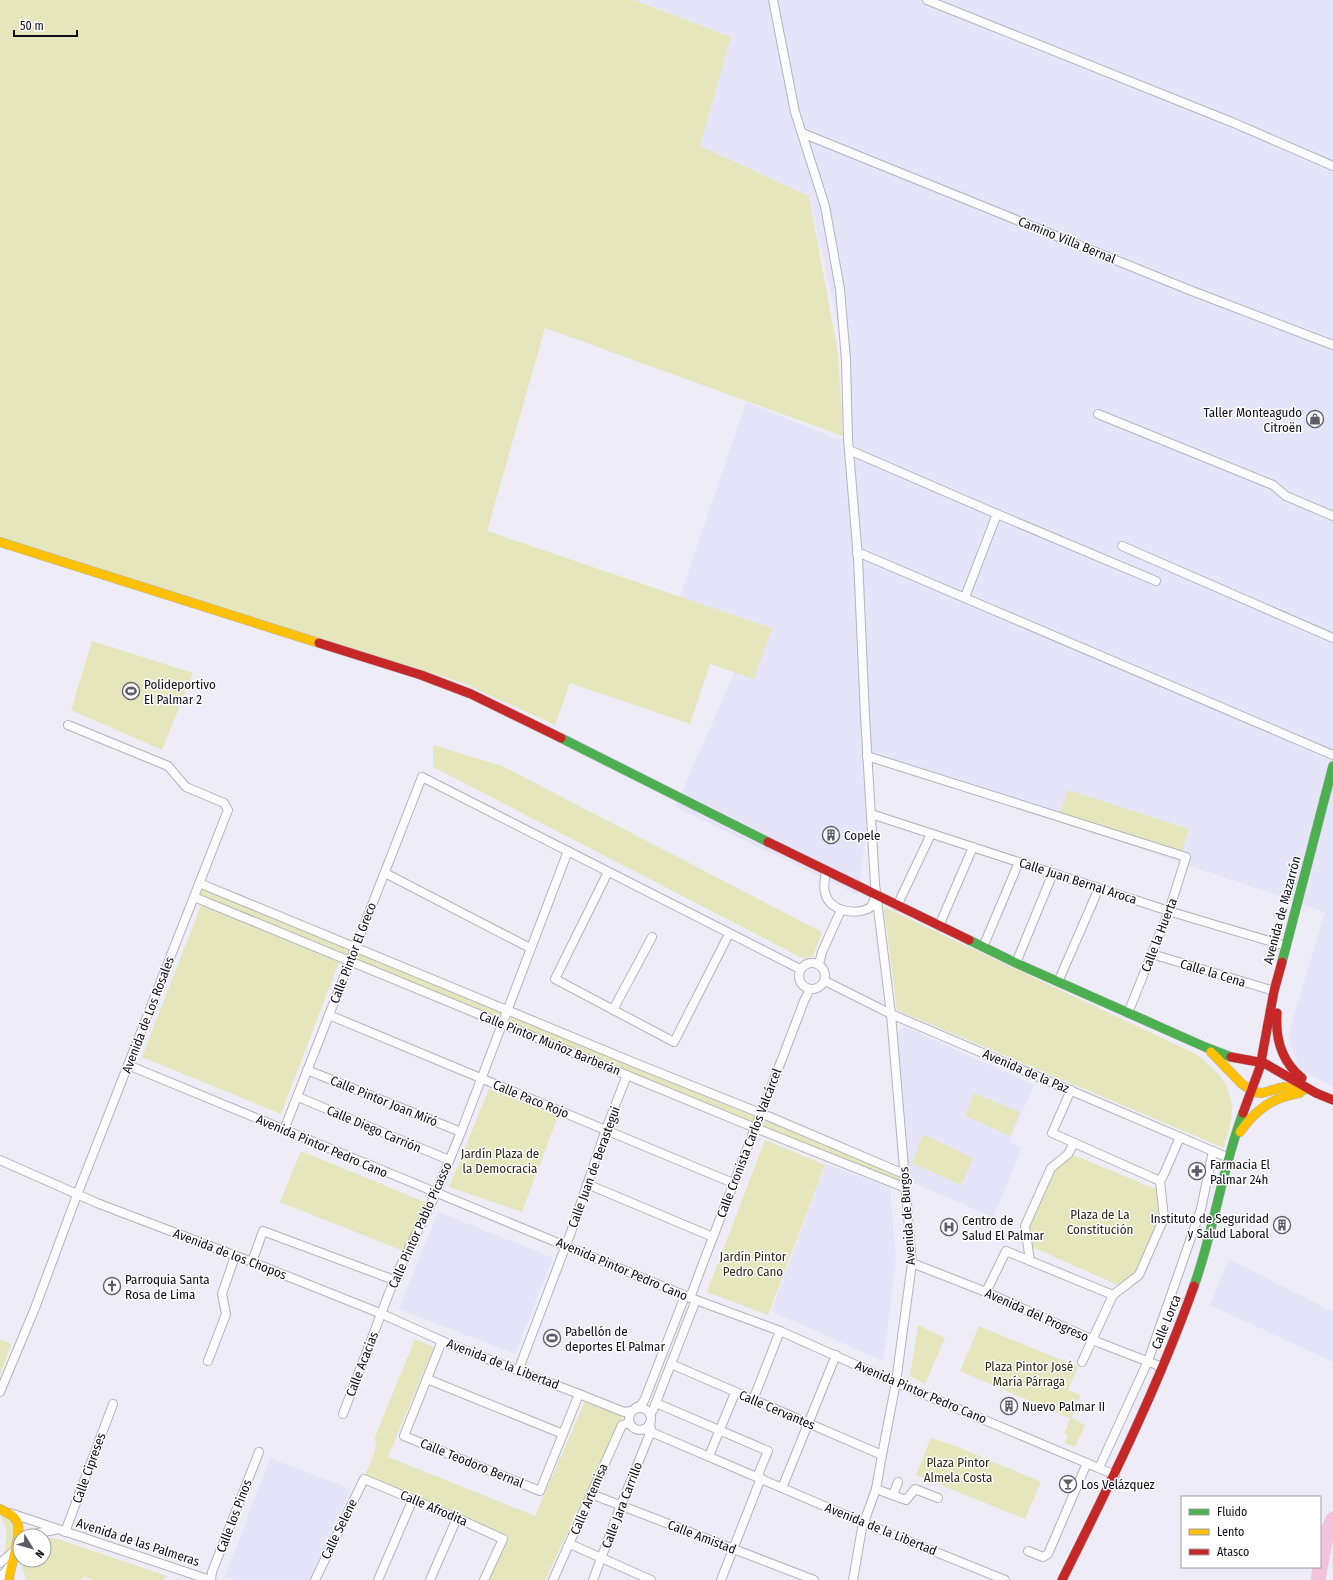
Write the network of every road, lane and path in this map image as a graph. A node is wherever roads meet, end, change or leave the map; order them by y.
1 (773, 0) edge
2 (926, 0) edge
3 (802, 133) junction
4 (1333, 166) edge
5 (1333, 345) edge
6 (1098, 414) dead end
7 (849, 450) junction
8 (996, 514) junction
9 (1333, 516) edge
10 (0, 542) edge
11 (1122, 546) dead end
12 (857, 553) junction
13 (1156, 580) dead end
14 (965, 597) junction
15 (1333, 638) edge
16 (68, 726) dead end
17 (1333, 755) edge
18 (867, 756) junction
19 (1333, 766) edge
20 (1331, 784) edge
21 (871, 814) junction
22 (931, 834) junction
23 (973, 847) junction
24 (568, 851) junction
25 (1019, 862) junction
26 (826, 871) junction
27 (608, 872) junction
28 (385, 873) junction
29 (1053, 873) junction
30 (843, 879) junction
31 (200, 883) junction
32 (824, 886) junction
33 (1099, 888) junction
34 (876, 896) junction
35 (194, 897) junction
36 (897, 906) junction
37 (841, 910) junction
38 (866, 910) junction
39 (1169, 911) junction
40 (878, 917) junction
41 (939, 926) junction
42 (729, 934) junction
43 (652, 937) dead end
44 (1286, 946) junction
45 (355, 947) junction
46 (983, 947) junction
47 (530, 948) junction
48 (1152, 954) junction
49 (350, 961) junction
50 (1016, 963) junction
51 (819, 964) junction
52 (800, 969) junction
53 (825, 981) junction
54 (1058, 982) junction
55 (810, 989) junction
56 (1274, 992) junction
57 (508, 1010) junction
58 (612, 1010) junction
59 (1128, 1013) junction
60 (891, 1014) junction
61 (329, 1015) junction
62 (502, 1024) junction
63 (1205, 1046) junction
64 (1261, 1062) junction
65 (128, 1065) junction
66 (307, 1070) junction
67 (627, 1075) junction
68 (480, 1078) junction
69 (1241, 1082) junction
70 (1071, 1090) junction
71 (1252, 1091) junction
72 (1262, 1093) junction
73 (1316, 1093) junction
74 (1333, 1096) edge
75 (298, 1097) junction
76 (1333, 1100) edge
77 (1243, 1110) junction
78 (761, 1114) junction
79 (1239, 1123) junction
80 (756, 1128) junction
81 (606, 1129) junction
82 (284, 1130) junction
83 (461, 1132) junction
84 (1180, 1137) junction
85 (1074, 1143) junction
86 (1232, 1146) junction
87 (1213, 1151) junction
88 (1229, 1158) junction
89 (0, 1160) edge
90 (449, 1160) junction
91 (904, 1174) junction
92 (1160, 1181) junction
93 (733, 1183) junction
94 (587, 1184) junction
95 (906, 1188) junction
96 (436, 1193) junction
97 (77, 1194) junction
98 (713, 1237) junction
99 (566, 1245) junction
100 (235, 1256) junction
101 (1030, 1261) junction
102 (252, 1262) junction
103 (912, 1263) junction
104 (394, 1280) junction
105 (986, 1292) junction
106 (1112, 1295) junction
107 (690, 1298) junction
108 (382, 1314) junction
109 (780, 1331) junction
110 (1093, 1339) junction
111 (442, 1341) junction
112 (836, 1355) junction
113 (208, 1361) dead end
114 (1148, 1361) junction
115 (1082, 1362) dead end
116 (671, 1364) junction
117 (1162, 1367) junction
118 (518, 1371) junction
119 (427, 1379) junction
120 (896, 1382) junction
121 (0, 1392) edge
122 (736, 1393) junction
123 (579, 1394) junction
124 (753, 1400) junction
125 (656, 1403) junction
126 (113, 1404) dead end
127 (343, 1414) dead end
128 (630, 1415) junction
129 (649, 1424) junction
130 (808, 1424) junction
131 (720, 1431) junction
132 (563, 1434) junction
133 (259, 1452) dead end
134 (709, 1456) junction
135 (882, 1456) junction
136 (1087, 1463) junction
137 (1099, 1468) junction
138 (1114, 1475) junction
139 (759, 1477) junction
140 (364, 1479) joint
141 (898, 1482) dead end
142 (782, 1488) junction
143 (876, 1489) junction
144 (590, 1494) junction
145 (893, 1495) junction
146 (938, 1498) dead end
147 (413, 1499) junction
148 (621, 1505) junction
149 (0, 1510) edge
150 (9, 1512) junction
151 (457, 1518) junction
152 (864, 1523) junction
153 (19, 1528) edge
154 (52, 1531) edge
155 (62, 1531) junction
156 (570, 1544) junction
157 (733, 1549) junction
158 (1028, 1551) dead end
159 (12, 1553) edge
160 (601, 1558) junction
161 (12, 1560) edge
162 (0, 1563) edge
163 (9, 1567) junction
164 (0, 1578) edge
165 (9, 1580) edge
166 (211, 1580) edge
167 (315, 1580) edge
168 (378, 1580) edge
169 (430, 1580) edge
170 (484, 1580) edge
171 (553, 1580) edge
172 (593, 1580) edge
173 (651, 1580) edge
174 (721, 1580) edge
175 (814, 1580) edge
176 (853, 1580) edge
177 (1005, 1580) edge
178 (1062, 1580) edge

1 - 3 street, Avenida de Burgos
2 - 4 street
3 - 5 street, Camino Villa Bernal
3 - 7 street, Avenida de Burgos
6 - 9 street
7 - 8 street
7 - 12 street, Avenida de Burgos
8 - 13 street
8 - 14 street
10 - 26 main road
11 - 15 street
12 - 14 street
12 - 18 street, Avenida de Burgos
14 - 17 street
16 - 31 street, Avenida de Los Rosales
18 - 21 street, Avenida de Burgos
18 - 39 street, Calle la Huerta
19 - 20 main road, Avenida de Mazarrón
20 - 44 main road, Avenida de Mazarrón
21 - 22 street, Calle Juan Bernal Aroca
21 - 34 street, Avenida de Burgos
22 - 23 street, Calle Juan Bernal Aroca
22 - 36 street
23 - 25 street, Calle Juan Bernal Aroca
23 - 41 street
24 - 27 street
24 - 28 street, Calle Pintor El Greco
24 - 47 street, Calle Pintor Pablo Picasso
25 - 29 street, Calle Juan Bernal Aroca
25 - 46 street
26 - 30 main road
26 - 32 street
27 - 42 street
27 - 58 street
28 - 45 street, Calle Pintor El Greco
28 - 47 street
29 - 33 street, Calle Juan Bernal Aroca
29 - 50 street
30 - 32 street
30 - 34 main road
31 - 35 street, Avenida de Los Rosales
31 - 45 street, Calle Pintor Muñoz Barberán
32 - 37 street
33 - 39 street, Calle Juan Bernal Aroca
33 - 54 street
34 - 36 main road
34 - 38 street
34 - 40 street, Avenida de Burgos
35 - 49 street, Calle Pintor Muñoz Barberán
35 - 65 street, Avenida de Los Rosales
36 - 41 main road
37 - 38 street
37 - 51 street
38 - 40 street
39 - 44 street, Calle Juan Bernal Aroca
39 - 48 street, Calle la Huerta
40 - 60 street, Avenida de Burgos
41 - 46 main road
42 - 52 street
42 - 58 street
43 - 58 street
44 - 56 main road, Avenida de Mazarrón
44 - 74 main road
45 - 49 street, Calle Pintor El Greco
45 - 57 street, Calle Pintor Muñoz Barberán
46 - 50 main road
47 - 57 street, Calle Pintor Pablo Picasso
48 - 56 street, Calle la Cena
48 - 59 street, Calle la Huerta
49 - 61 street, Calle Pintor El Greco
49 - 62 street, Calle Pintor Muñoz Barberán
50 - 54 main road
51 - 52 street
51 - 53 street
52 - 55 street
53 - 55 street
53 - 60 street, Avenida de la Paz
54 - 59 main road
55 - 78 street, Calle Cronista Carlos Valcárcel
56 - 64 main road, Avenida de Mazarrón
57 - 62 street, Calle Pintor Pablo Picasso
57 - 78 street, Calle Pintor Muñoz Barberán
59 - 63 main road
60 - 70 street, Avenida de la Paz
60 - 91 street, Avenida de Burgos
61 - 66 street, Calle Pintor El Greco
61 - 68 street, Calle Paco Rojo
62 - 67 street, Calle Pintor Muñoz Barberán
62 - 68 street, Calle Pintor Pablo Picasso
63 - 64 main road
63 - 69 main road
64 - 69 main road
64 - 71 main road, Calle Lorca
64 - 72 main road
64 - 73 main road
65 - 82 street, Avenida Pintor Pedro Cano
65 - 97 street, Avenida de Los Rosales
66 - 75 street, Calle Pintor El Greco
66 - 83 street, Calle Pintor Joan Miró
67 - 80 street, Calle Pintor Muñoz Barberán
67 - 81 street, Calle Juan de Berastegui
68 - 81 street, Calle Paco Rojo
68 - 83 street, Calle Pintor Pablo Picasso
69 - 71 main road
69 - 79 main road
70 - 84 street, Avenida de la Paz
70 - 85 street
71 - 72 main road
71 - 77 main road, Calle Lorca
72 - 73 main road
72 - 77 main road
73 - 76 main road
73 - 86 main road
75 - 82 street, Calle Pintor El Greco
75 - 90 street, Calle Diego Carrión
77 - 79 main road, Calle Lorca
78 - 80 street, Calle Cronista Carlos Valcárcel
78 - 91 street, Calle Pintor Muñoz Barberán
79 - 86 main road, Calle Lorca
80 - 93 street, Calle Cronista Carlos Valcárcel
80 - 95 street, Calle Pintor Muñoz Barberán
81 - 93 street, Calle Paco Rojo
81 - 94 street, Calle Juan de Berastegui
82 - 96 street, Avenida Pintor Pedro Cano
83 - 90 street, Calle Pintor Pablo Picasso
84 - 87 street, Avenida de la Paz
84 - 92 street
85 - 92 street
85 - 101 street
86 - 88 main road, Calle Lorca
87 - 88 street, Avenida de la Paz
87 - 114 street, Calle Lorca
88 - 117 main road, Calle Lorca
89 - 97 street, Avenida de los Chopos
90 - 96 street, Calle Pintor Pablo Picasso
91 - 95 street, Avenida de Burgos
92 - 106 street
93 - 98 street, Calle Cronista Carlos Valcárcel
94 - 98 street
94 - 99 street, Calle Juan de Berastegui
95 - 103 street, Avenida de Burgos
96 - 99 street, Avenida Pintor Pedro Cano
96 - 104 street, Calle Pintor Pablo Picasso
97 - 100 street, Avenida de los Chopos
97 - 121 street, Avenida de Los Rosales
98 - 107 street, Calle Cronista Carlos Valcárcel
99 - 107 street, Avenida Pintor Pedro Cano
99 - 118 street, Calle Juan de Berastegui
100 - 102 street, Avenida de los Chopos
100 - 113 street
101 - 105 street
101 - 106 street
102 - 104 street
102 - 108 street, Avenida de los Chopos
103 - 105 street, Avenida del Progreso
103 - 120 street, Avenida de Burgos
104 - 108 street, Calle Pintor Pablo Picasso
105 - 110 street, Avenida del Progreso
106 - 110 street
107 - 109 street, Avenida Pintor Pedro Cano
107 - 116 street, Calle Cronista Carlos Valcárcel
107 - 128 street, Calle Cronista Carlos Valcárcel
108 - 111 street, Avenida de la Libertad
108 - 127 street, Calle Acacias
109 - 112 street, Avenida Pintor Pedro Cano
109 - 124 street
110 - 114 street, Avenida del Progreso
110 - 115 street
111 - 118 street, Avenida de la Libertad
111 - 119 street
112 - 120 street, Avenida Pintor Pedro Cano
112 - 130 street
114 - 117 street, Avenida del Progreso
114 - 137 street, Calle Lorca
116 - 122 street, Calle Cervantes
116 - 125 street, Calle Cronista Carlos Valcárcel
117 - 138 main road, Calle Lorca
118 - 123 street, Avenida de la Libertad
119 - 132 street
119 - 132 street, Calle Teodoro Bernal
120 - 135 street, Avenida de Burgos
120 - 136 street, Avenida Pintor Pedro Cano
122 - 124 street, Calle Cervantes
122 - 131 street
123 - 128 street, Avenida de la Libertad
123 - 132 street
124 - 130 street, Calle Cervantes
125 - 129 street, Calle Cronista Carlos Valcárcel
125 - 131 street
126 - 155 street, Calle Cipreses
128 - 129 street
128 - 129 street
128 - 144 street, Calle Artemisa
129 - 134 street, Avenida de la Libertad
129 - 148 street, Calle Jara Carrillo
130 - 135 street, Calle Cervantes
130 - 142 street
131 - 134 street
131 - 139 street
133 - 166 street, Calle los Pinos
134 - 139 street, Avenida de la Libertad
135 - 143 street, Avenida de Burgos
136 - 137 street, Avenida Pintor Pedro Cano
136 - 158 street
137 - 138 street, Avenida Pintor Pedro Cano
138 - 178 main road, Calle Lorca
139 - 142 street, Avenida de la Libertad
139 - 157 street
140 - 147 street, Calle Afrodita
140 - 167 street, Calle Selene
141 - 145 street
142 - 152 street, Avenida de la Libertad
143 - 145 street
143 - 152 street, Avenida de Burgos
144 - 148 street, Calle Amistad
144 - 156 street, Calle Artemisa
145 - 146 street
147 - 151 street, Calle Afrodita
147 - 168 street
148 - 157 street, Calle Amistad
148 - 160 street, Calle Jara Carrillo
149 - 150 main road, Avenida de las Palmeras
150 - 153 main road
150 - 155 street, Avenida de las Palmeras
151 - 169 street
151 - 170 street, Calle Afrodita
152 - 176 street, Avenida de Burgos
152 - 177 street, Avenida de la Libertad
154 - 155 street, Avenida de las Palmeras
155 - 166 street, Avenida de las Palmeras
156 - 160 street
156 - 171 street, Calle Artemisa
157 - 174 street
157 - 175 street, Calle Amistad
159 - 162 street
160 - 172 street, Calle Jara Carrillo
160 - 173 street
161 - 163 main road
163 - 164 street
163 - 165 main road

